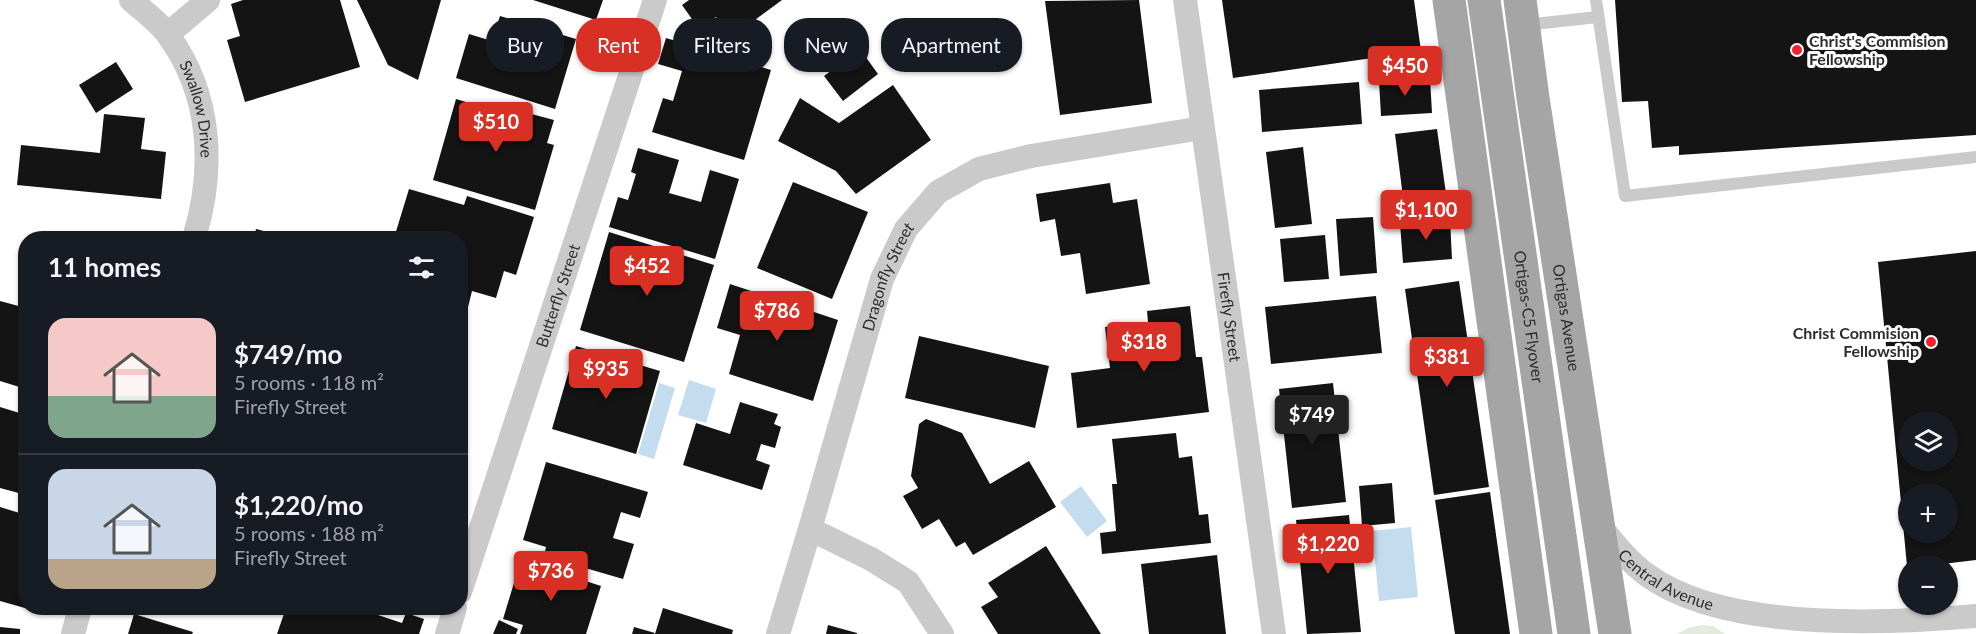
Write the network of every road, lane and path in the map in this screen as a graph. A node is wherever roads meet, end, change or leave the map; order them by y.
1 (131, 0) edge
2 (208, 0) edge
3 (655, 0) edge
4 (1185, 0) edge
5 (1449, 0) edge
6 (1484, 0) edge
7 (1596, 0) edge
8 (1598, 17) junction
9 (1523, 22) edge
10 (168, 34) junction
11 (1456, 54) junction
12 (1533, 98) junction
13 (1464, 109) junction
14 (1202, 128) junction
15 (1976, 157) edge
16 (196, 231) edge
17 (1599, 524) junction
18 (810, 529) junction
19 (468, 567) edge
20 (78, 615) edge
21 (453, 615) edge
22 (1976, 616) edge
23 (1922, 621) junction
24 (1751, 623) edge
25 (73, 634) edge
26 (447, 634) edge
27 (778, 634) edge
28 (942, 634) edge
29 (1274, 634) edge
30 (1536, 634) edge
31 (1574, 634) edge
32 (1615, 634) edge
33 (1889, 634) edge

1 - 10 street, Swallow Drive
2 - 10 street
3 - 19 street, Butterfly Street
4 - 14 street, Firefly Street
5 - 11 main road
6 - 31 main road, Ortigas-C5 Flyover
7 - 8 lane
8 - 9 lane
8 - 15 lane
9 - 11 main road
9 - 12 main road, Ortigas Avenue
10 - 16 street, Swallow Drive
11 - 13 main road
12 - 13 main road
12 - 17 main road, Ortigas Avenue
13 - 30 main road
14 - 18 street, Dragonfly Street
14 - 29 street, Firefly Street
17 - 24 street, Central Avenue
17 - 32 main road, Ortigas Avenue
18 - 27 street, Dragonfly Street
18 - 28 street
20 - 25 street
21 - 26 street
22 - 23 street, Central Avenue
23 - 24 street, Central Avenue
23 - 33 street, Central Avenue

